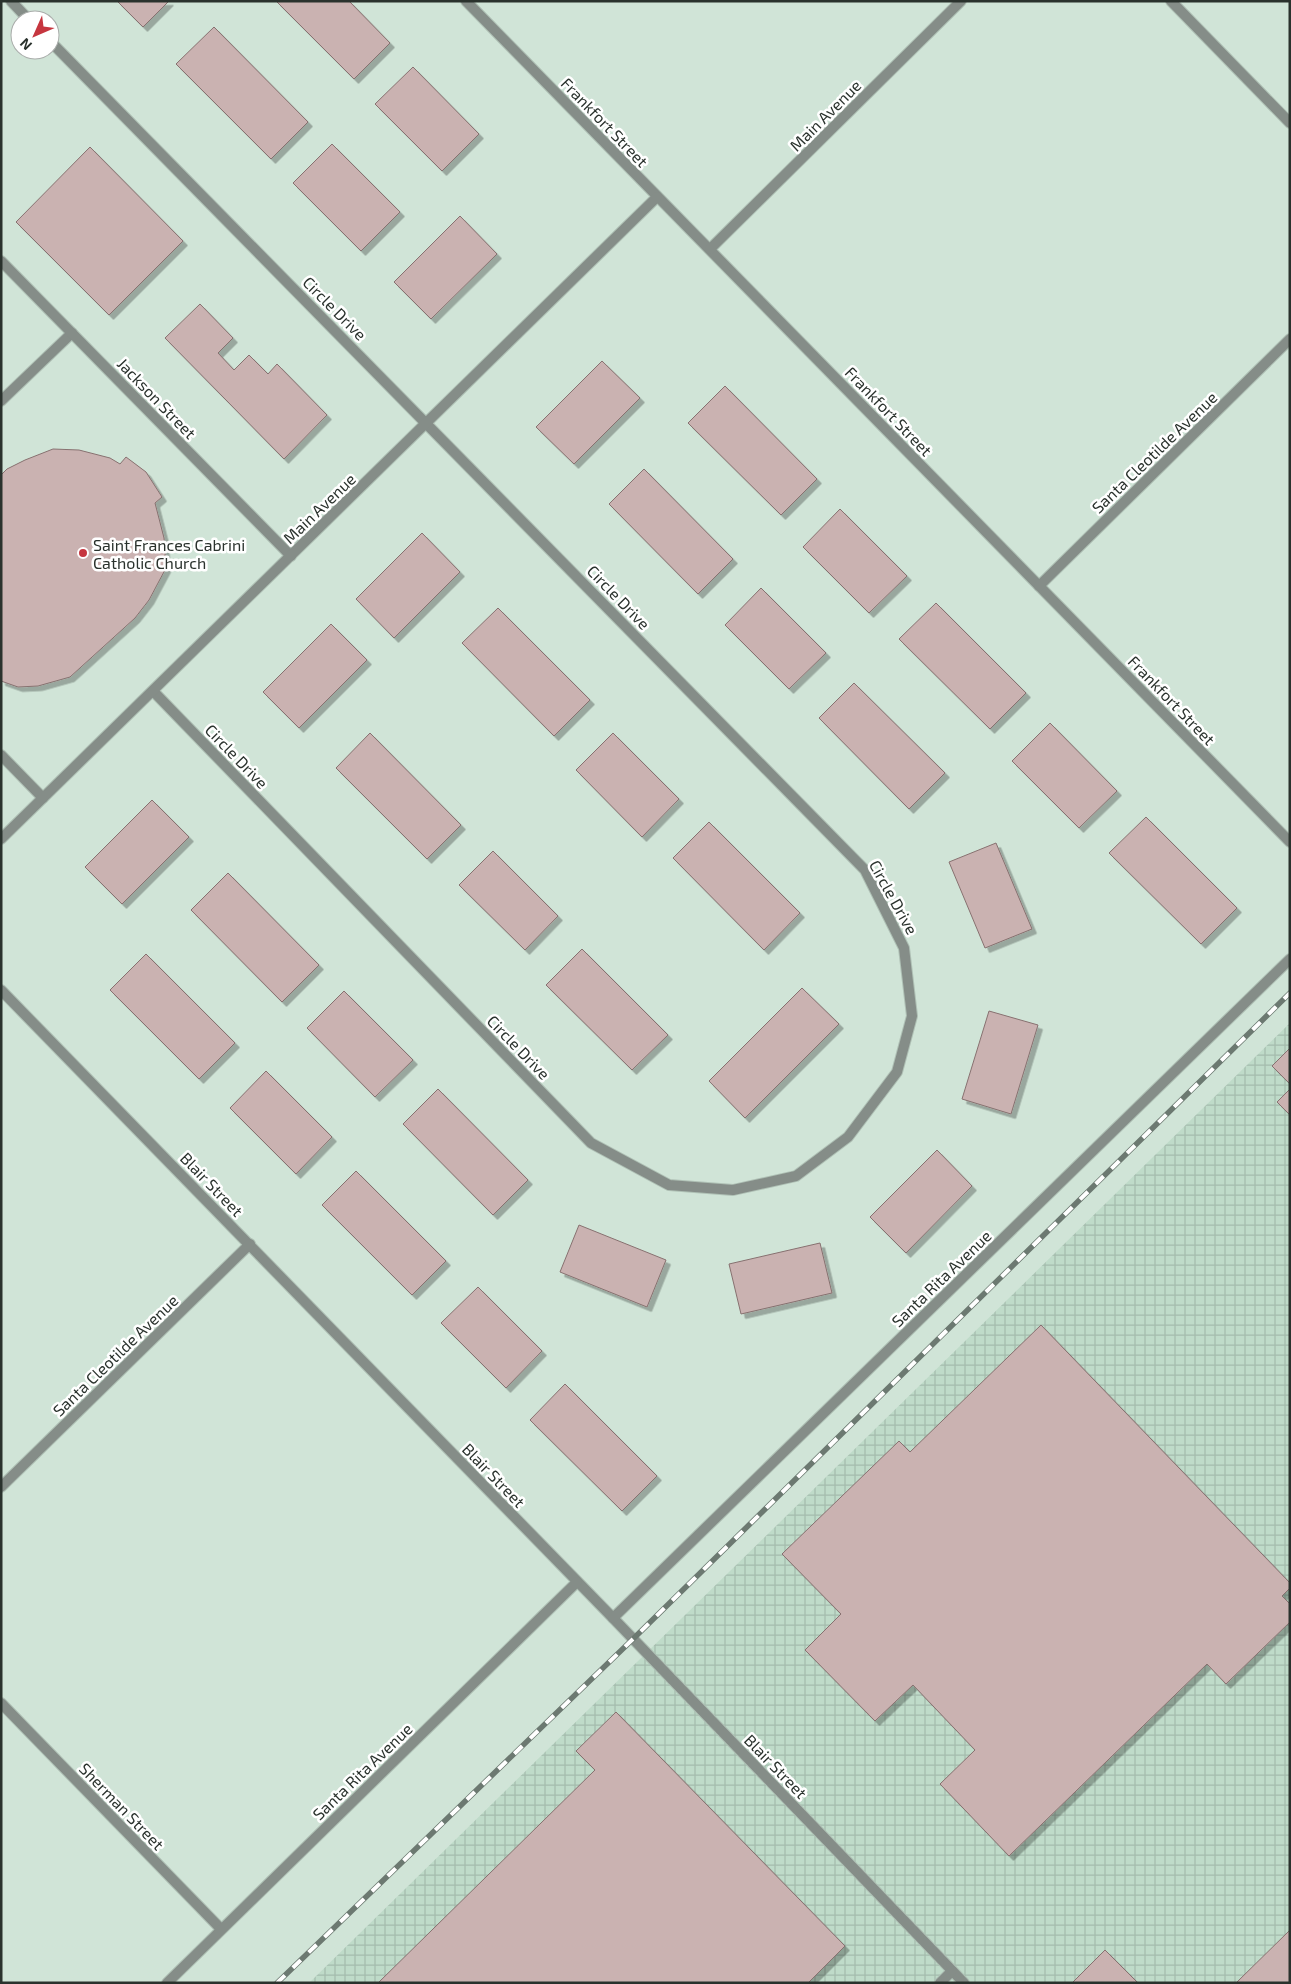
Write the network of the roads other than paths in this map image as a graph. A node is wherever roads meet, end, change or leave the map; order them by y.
1 (10, 1) edge
2 (466, 1) edge
3 (961, 1) edge
4 (1171, 1) edge
5 (19, 10) edge
6 (60, 51) edge
7 (1290, 123) edge
8 (658, 197) junction
9 (710, 250) junction
10 (1, 261) edge
11 (72, 333) junction
12 (1290, 339) edge
13 (1, 401) edge
14 (427, 423) junction
15 (291, 556) junction
16 (1039, 586) junction
17 (153, 691) junction
18 (1, 755) edge
19 (44, 798) junction
20 (1, 839) edge
21 (1290, 842) edge
22 (1290, 959) edge
23 (1, 990) edge
24 (250, 1244) junction
25 (1, 1487) edge
26 (577, 1582) junction
27 (613, 1618) junction
28 (1, 1703) edge
29 (221, 1929) junction
30 (952, 1971) junction
31 (167, 1983) edge
32 (940, 1983) edge
33 (964, 1983) edge

1 - 5 street
2 - 8 street, Frankfort Street
3 - 9 street, Main Avenue
4 - 7 street
6 - 14 street, Circle Drive
8 - 9 street, Frankfort Street
8 - 14 street, Main Avenue
9 - 16 street, Frankfort Street
10 - 11 street, Jackson Street
11 - 13 street
11 - 15 street, Jackson Street
12 - 16 street, Santa Cleotilde Avenue
14 - 15 street, Main Avenue
14 - 17 street, Circle Drive
15 - 17 street, Main Avenue
16 - 21 street, Frankfort Street
17 - 19 street, Main Avenue
18 - 19 street
19 - 20 street, Main Avenue
22 - 27 street, Santa Rita Avenue
23 - 24 street, Blair Street
24 - 25 street, Santa Cleotilde Avenue
24 - 26 street, Blair Street
26 - 27 street, Blair Street
26 - 29 street, Santa Rita Avenue
27 - 30 street, Blair Street
28 - 29 street, Sherman Street
29 - 31 street, Santa Rita Avenue
30 - 32 street
30 - 33 street, Blair Street

